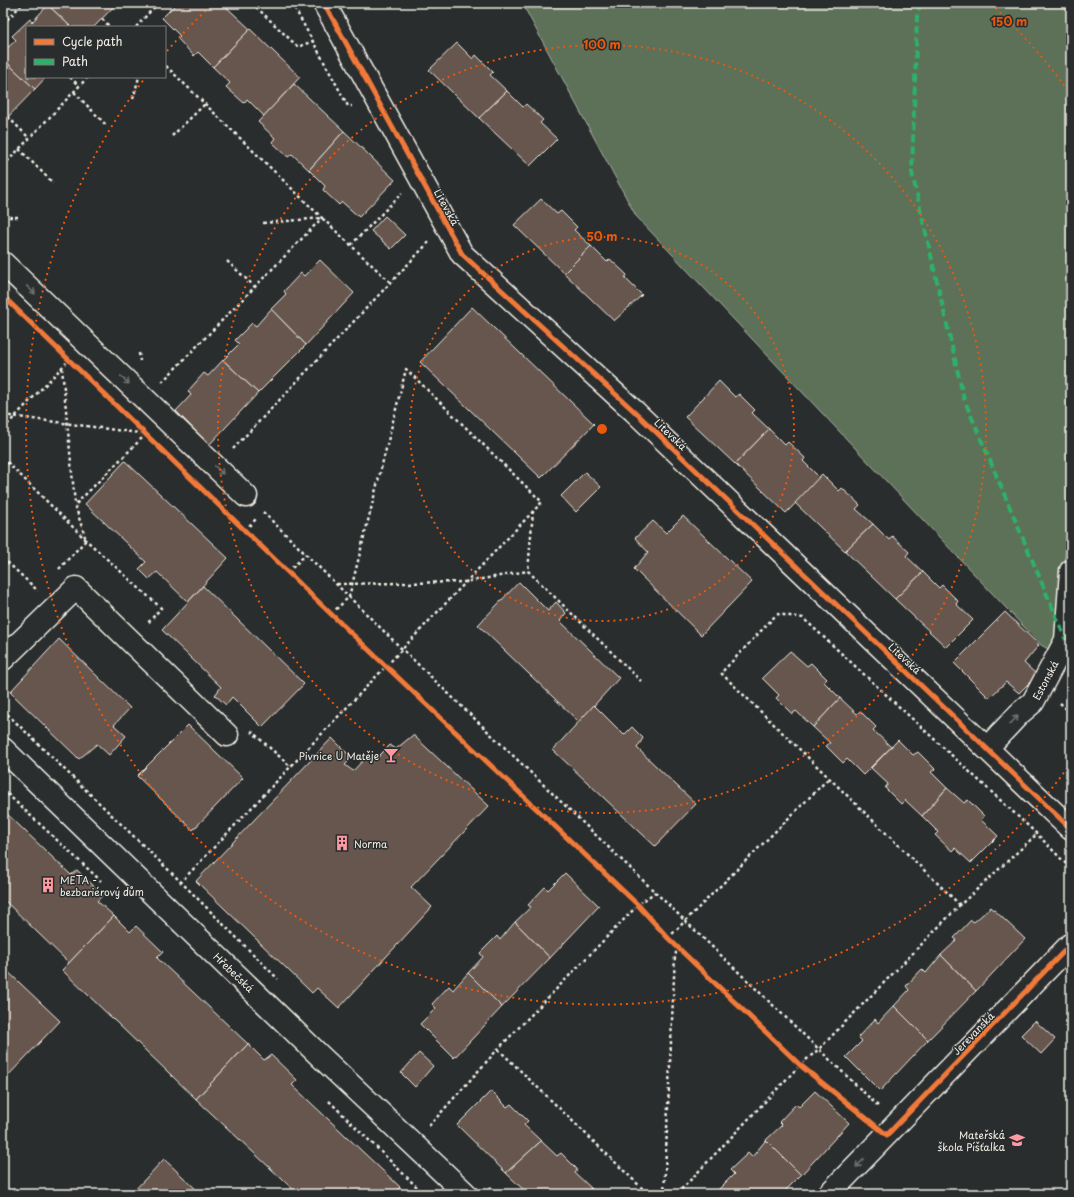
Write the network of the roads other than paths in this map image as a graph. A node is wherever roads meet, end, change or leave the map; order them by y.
1 (324, 3) edge
2 (3, 263) edge
3 (246, 496) dead end
4 (1071, 571) edge
5 (3, 659) edge
6 (227, 735) dead end
7 (987, 748) junction
8 (3, 749) edge
9 (1064, 822) edge
10 (1071, 944) edge
11 (466, 1194) edge
12 (829, 1194) edge

1 - 7 street, Litevská
2 -> 3 street
7 -> 4 street, Estonská
5 - 6 street
7 - 9 street, Litevská
8 - 11 street, Hřebečská
10 -> 12 street, Jerevanská

